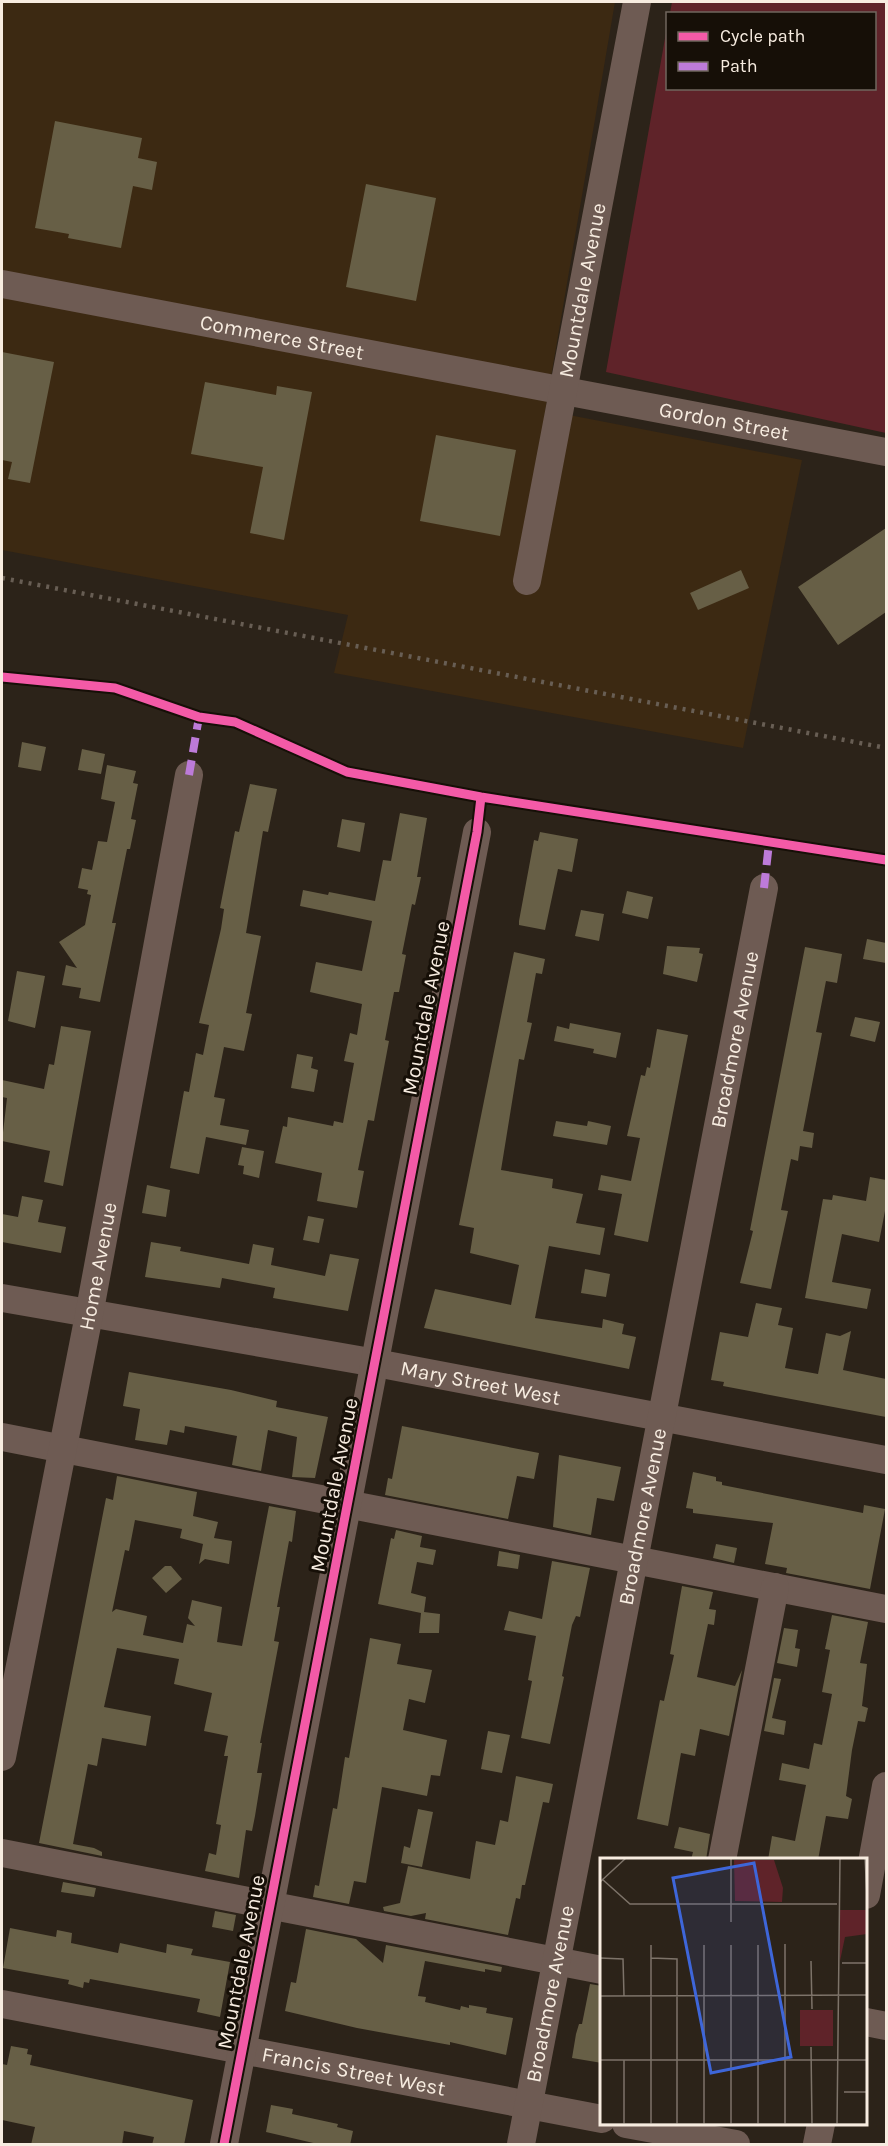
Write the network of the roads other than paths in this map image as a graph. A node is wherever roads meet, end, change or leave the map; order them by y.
1 (637, 2) edge
2 (2, 284) edge
3 (562, 389) junction
4 (886, 452) edge
5 (527, 580) dead end
6 (189, 775) dead end
7 (477, 832) dead end
8 (764, 888) dead end
9 (2, 1298) edge
10 (89, 1315) junction
11 (376, 1363) junction
12 (662, 1417) junction
13 (2, 1437) edge
14 (63, 1448) junction
15 (886, 1460) edge
16 (349, 1504) junction
17 (635, 1558) junction
18 (775, 1587) junction
19 (886, 1610) edge
20 (2, 1757) edge
21 (886, 1786) edge
22 (2, 1853) edge
23 (723, 1858) edge
24 (867, 1890) edge
25 (270, 1905) junction
26 (557, 1961) junction
27 (600, 1970) edge
28 (2, 2004) edge
29 (867, 2022) edge
30 (886, 2025) edge
31 (243, 2048) junction
32 (529, 2105) junction
33 (600, 2119) edge
34 (631, 2125) edge
35 (821, 2125) edge
36 (224, 2145) edge
37 (521, 2145) edge
38 (736, 2145) edge
39 (817, 2145) edge

1 - 3 street, Mountdale Avenue
2 - 3 street, Commerce Street
3 - 4 street, Gordon Street
3 - 5 street, Mountdale Avenue
6 - 10 street, Home Avenue
7 - 11 street, Mountdale Avenue
8 - 12 street, Broadmore Avenue
9 - 10 street, Mary Street West
10 - 11 street, Mary Street West
10 - 14 street, Home Avenue
11 - 12 street, Mary Street West
11 - 16 street, Mountdale Avenue
12 - 15 street, Mary Street West
12 - 17 street, Broadmore Avenue
13 - 14 street
14 - 16 street
14 - 20 street, Home Avenue
16 - 17 street
16 - 25 street, Mountdale Avenue
17 - 18 street
17 - 26 street, Broadmore Avenue
18 - 19 street
18 - 23 street
21 - 24 street
22 - 25 street
25 - 26 street
25 - 31 street, Mountdale Avenue
26 - 27 street
26 - 32 street, Broadmore Avenue
28 - 31 street, Francis Street West
29 - 30 street
31 - 32 street, Francis Street West
31 - 36 street, Mountdale Avenue
32 - 33 street, Francis Street West
32 - 37 street, Broadmore Avenue
34 - 38 street
35 - 39 street

